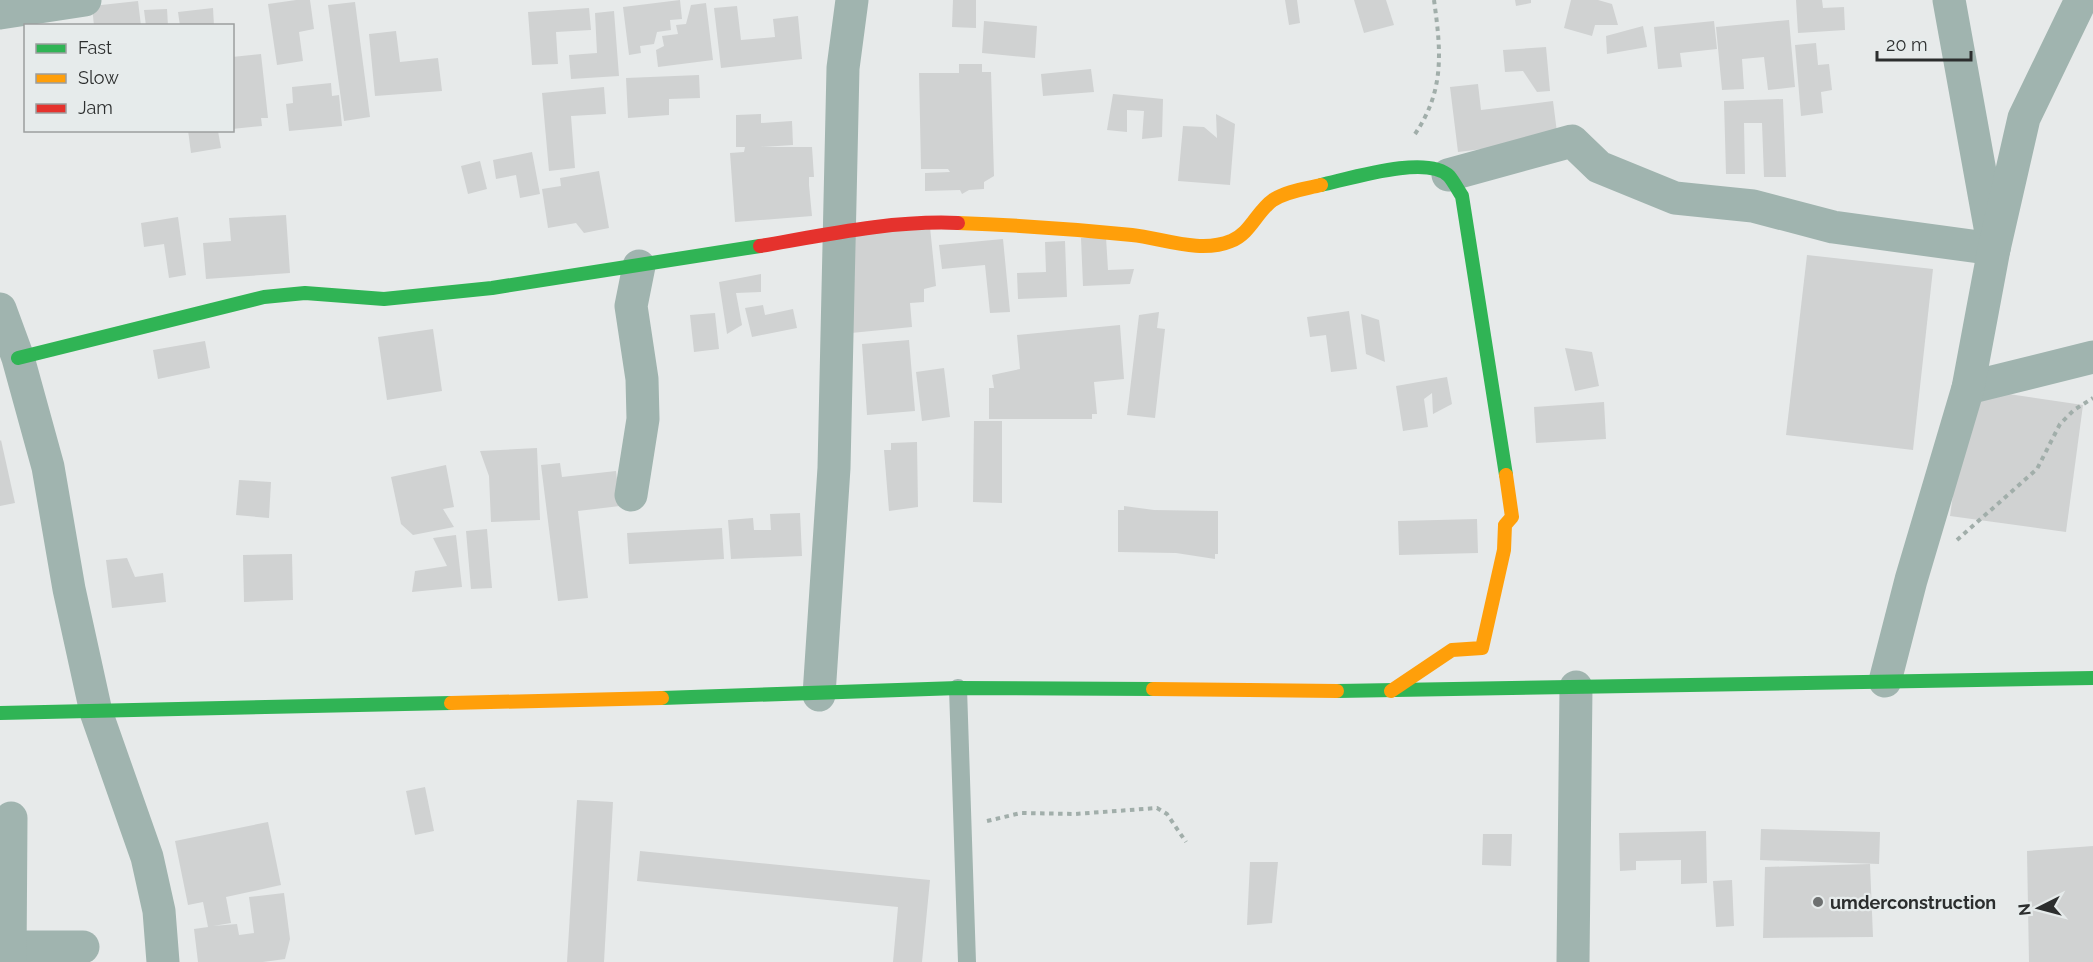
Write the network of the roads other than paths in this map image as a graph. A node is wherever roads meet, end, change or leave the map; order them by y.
1 (85, 0) edge
2 (852, 0) edge
3 (1949, 0) edge
4 (2081, 0) edge
5 (0, 14) edge
6 (1448, 175) junction
7 (839, 233) junction
8 (1994, 249) junction
9 (639, 266) junction
10 (0, 309) edge
11 (2093, 357) edge
12 (18, 358) junction
13 (1968, 388) junction
14 (631, 495) dead end
15 (2093, 678) edge
16 (1885, 681) junction
17 (1576, 687) junction
18 (958, 688) junction
19 (1391, 691) junction
20 (819, 695) junction
21 (96, 712) junction
22 (0, 713) edge
23 (11, 818) dead end
24 (83, 947) dead end
25 (6, 952) edge
26 (163, 962) edge
27 (967, 962) edge
28 (1573, 962) edge

1 - 5 street
2 - 7 street
3 - 8 street
4 - 8 street
6 - 7 main road
6 - 8 street
6 - 19 main road
7 - 9 main road
7 - 20 street
8 - 13 street
9 - 12 main road
9 - 14 street
10 - 12 street
11 - 13 street
12 - 21 street
13 - 16 street
15 - 16 main road
16 - 17 main road
17 - 19 main road
17 - 28 street
18 - 19 main road
18 - 20 main road
18 - 27 lane
20 - 21 main road
21 - 22 main road
21 - 26 street
23 - 25 street
24 - 25 street

